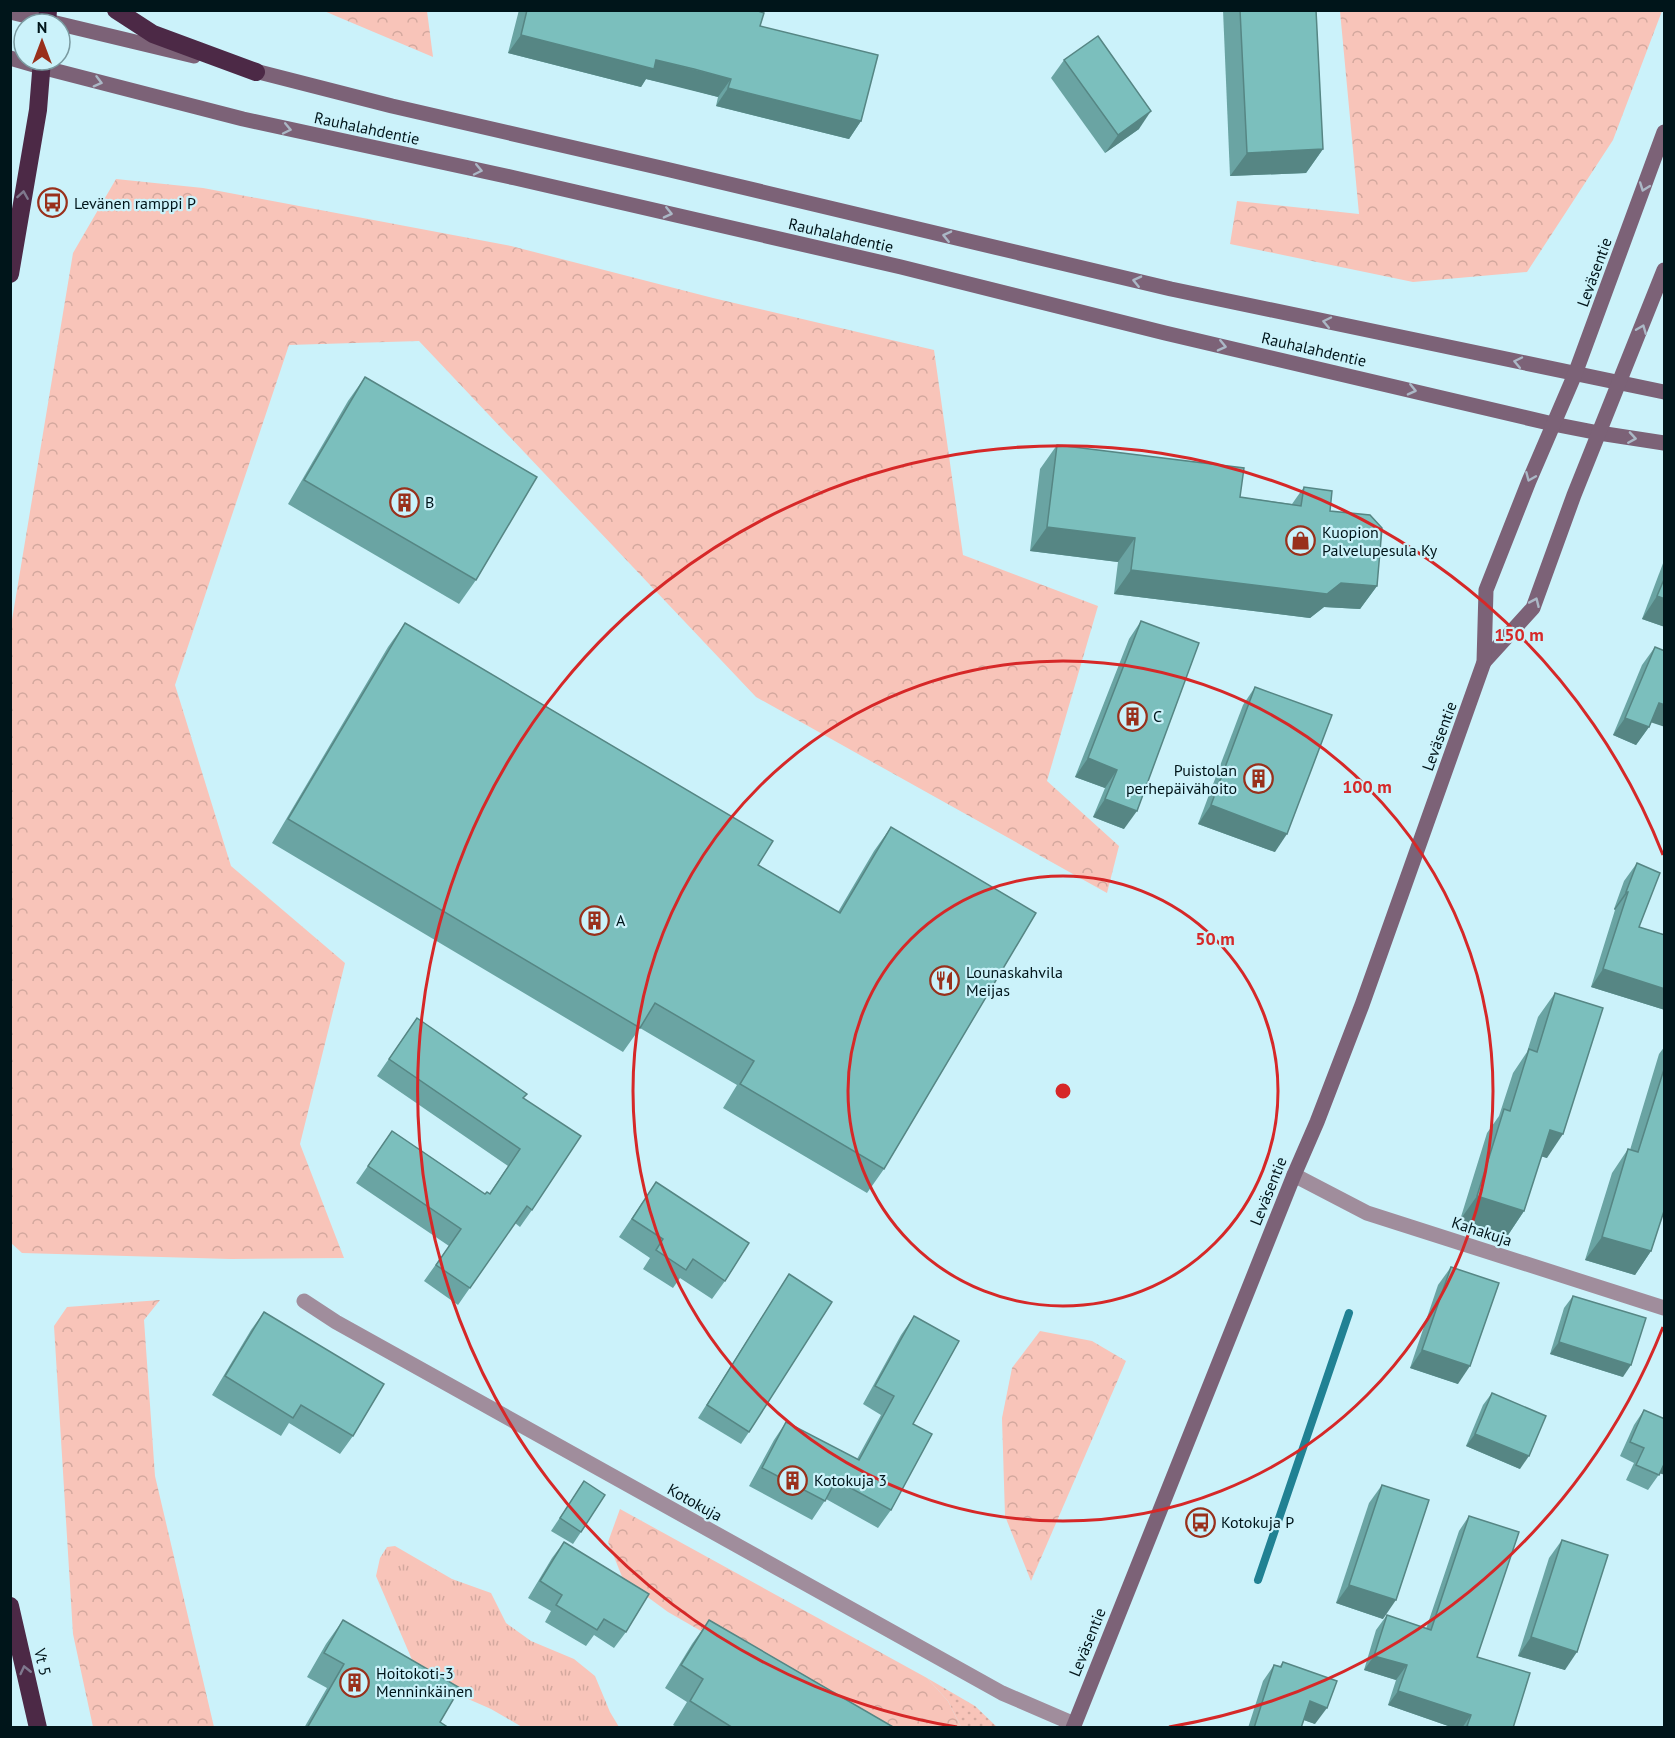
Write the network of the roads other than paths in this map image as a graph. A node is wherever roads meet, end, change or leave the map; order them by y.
1 (116, 10) edge
2 (72, 24) edge
3 (41, 72) edge
4 (71, 72) edge
5 (256, 72) junction
6 (1665, 132) edge
7 (1665, 270) edge
8 (10, 274) edge
9 (1575, 374) junction
10 (1620, 383) junction
11 (1665, 392) edge
12 (1553, 424) junction
13 (1599, 433) junction
14 (1665, 443) edge
15 (1484, 662) junction
16 (1294, 1175) junction
17 (304, 1301) dead end
18 (1665, 1308) edge
19 (10, 1606) edge
20 (1074, 1726) edge
21 (38, 1728) edge

1 - 5 highway
2 - 5 main road, Rauhalahdentie
8 -> 3 highway
4 -> 12 main road, Rauhalahdentie
9 -> 5 main road, Rauhalahdentie
6 -> 9 main road, Leväsentie
10 -> 7 main road, Leväsentie
9 - 10 main road, Rauhalahdentie
9 - 12 main road, Leväsentie
10 - 11 main road, Rauhalahdentie
10 - 13 main road, Leväsentie
12 - 13 main road, Rauhalahdentie
12 -> 15 main road, Leväsentie
13 -> 14 main road, Rauhalahdentie
15 -> 13 main road, Leväsentie
15 - 16 main road, Leväsentie
16 - 18 street, Kahakuja
16 - 20 main road, Leväsentie
17 - 20 street, Kotokuja
21 -> 19 highway, Vt 5

